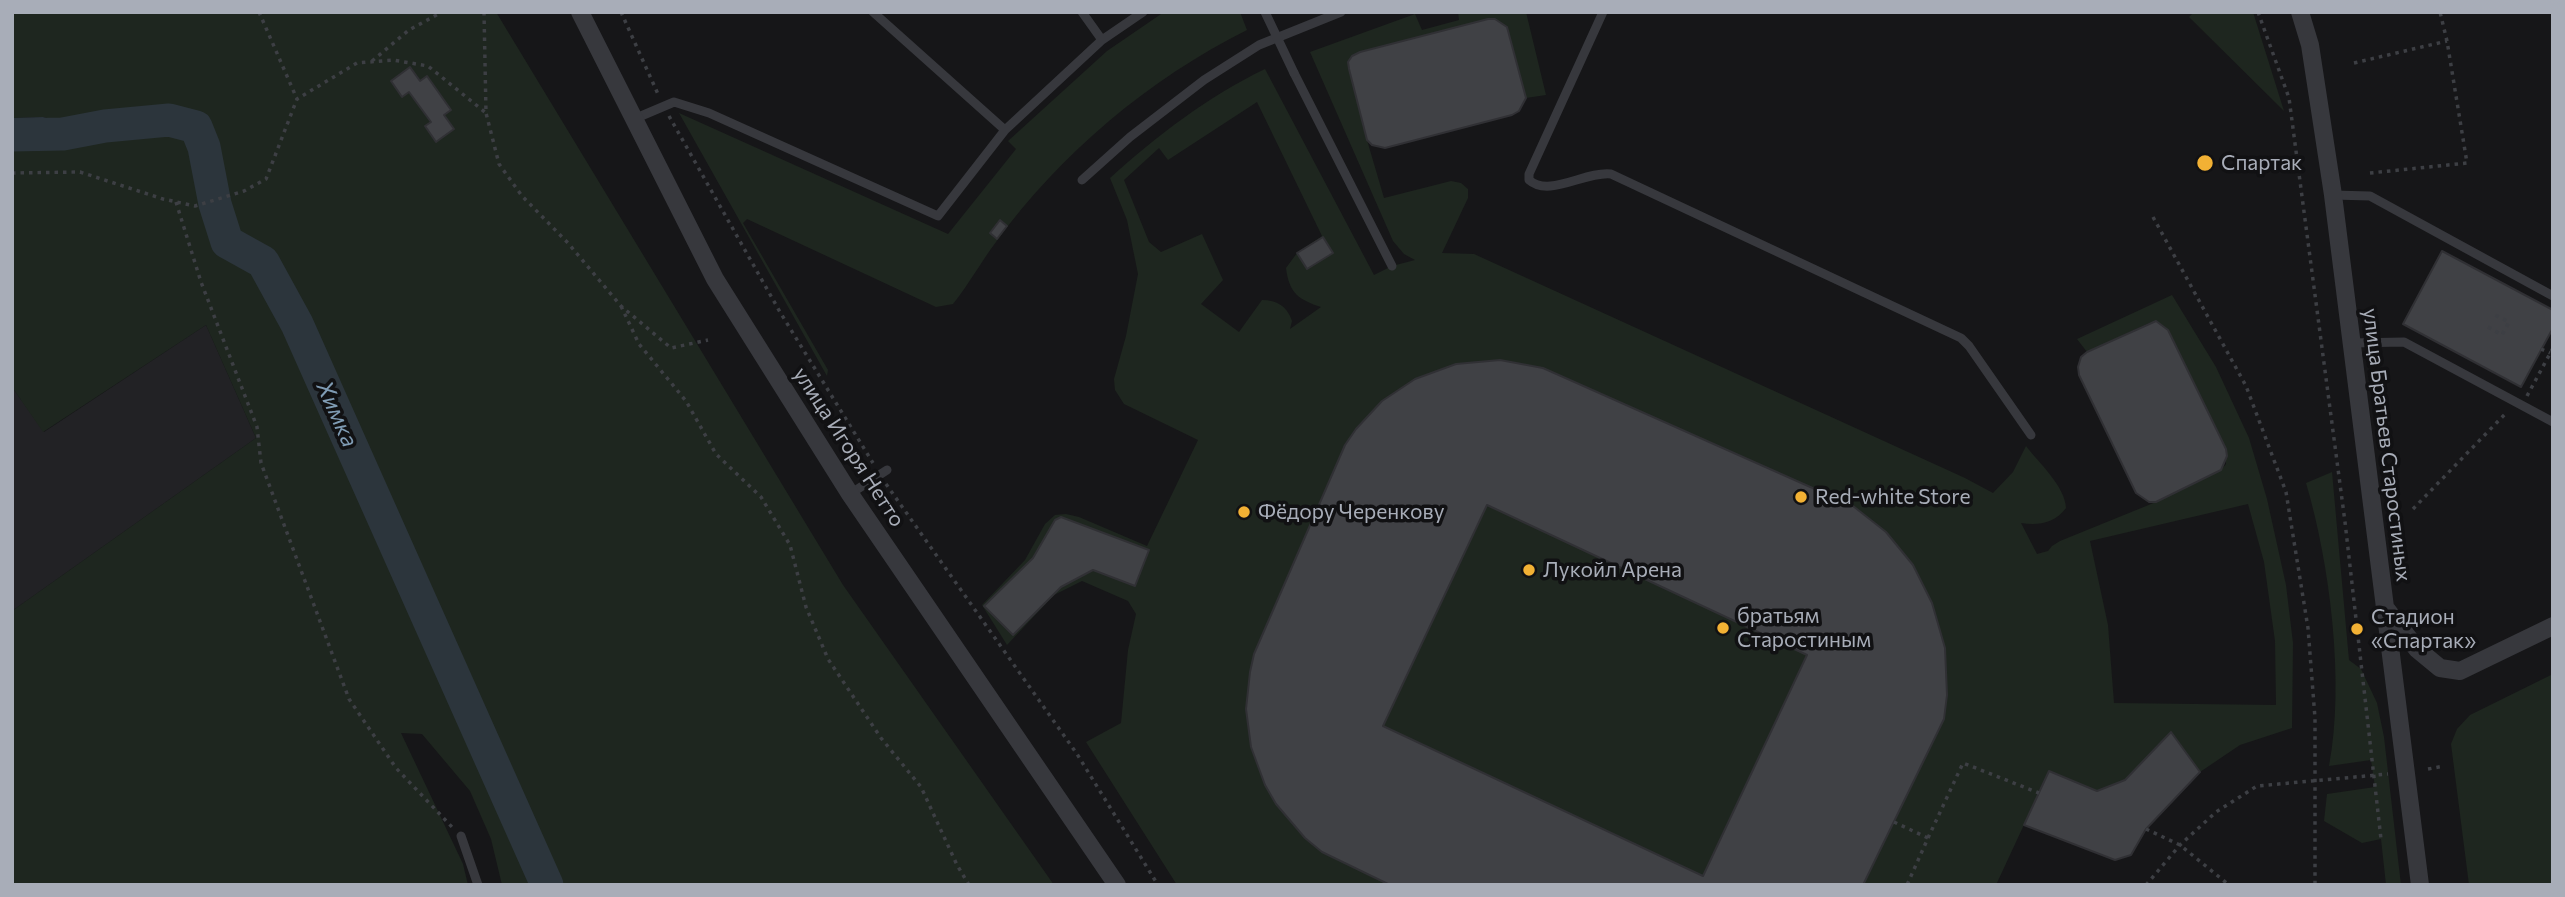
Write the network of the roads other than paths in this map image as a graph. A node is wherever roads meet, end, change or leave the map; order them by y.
1 (580, 12) edge
2 (873, 12) edge
3 (1082, 12) edge
4 (1143, 12) edge
5 (1265, 12) edge
6 (1341, 12) edge
7 (1603, 12) edge
8 (2300, 12) edge
9 (1102, 40) junction
10 (634, 119) junction
11 (1005, 130) junction
12 (1082, 180) dead end
13 (2333, 195) junction
14 (1392, 265) dead end
15 (2553, 296) edge
16 (2352, 343) junction
17 (2553, 422) edge
18 (2031, 435) dead end
19 (883, 472) road end
20 (850, 494) junction
21 (2385, 607) junction
22 (2553, 626) edge
23 (461, 836) road end
24 (478, 885) edge
25 (1117, 885) edge
26 (2420, 885) edge

1 - 10 street, улица Игоря Нетто
2 - 11 lane
3 - 9 lane
4 - 9 lane
5 - 14 lane, bridge
6 - 12 lane
7 - 18 lane
8 - 13 street, улица Братьев Старостиных
9 - 11 lane
10 - 11 lane
10 - 20 street, улица Игоря Нетто
13 - 15 lane
13 - 16 street, улица Братьев Старостиных
16 - 17 lane
16 - 21 street, улица Братьев Старостиных
19 - 20 lane
20 - 25 street, улица Игоря Нетто
21 - 22 street
21 - 26 street, улица Братьев Старостиных
23 - 24 lane

